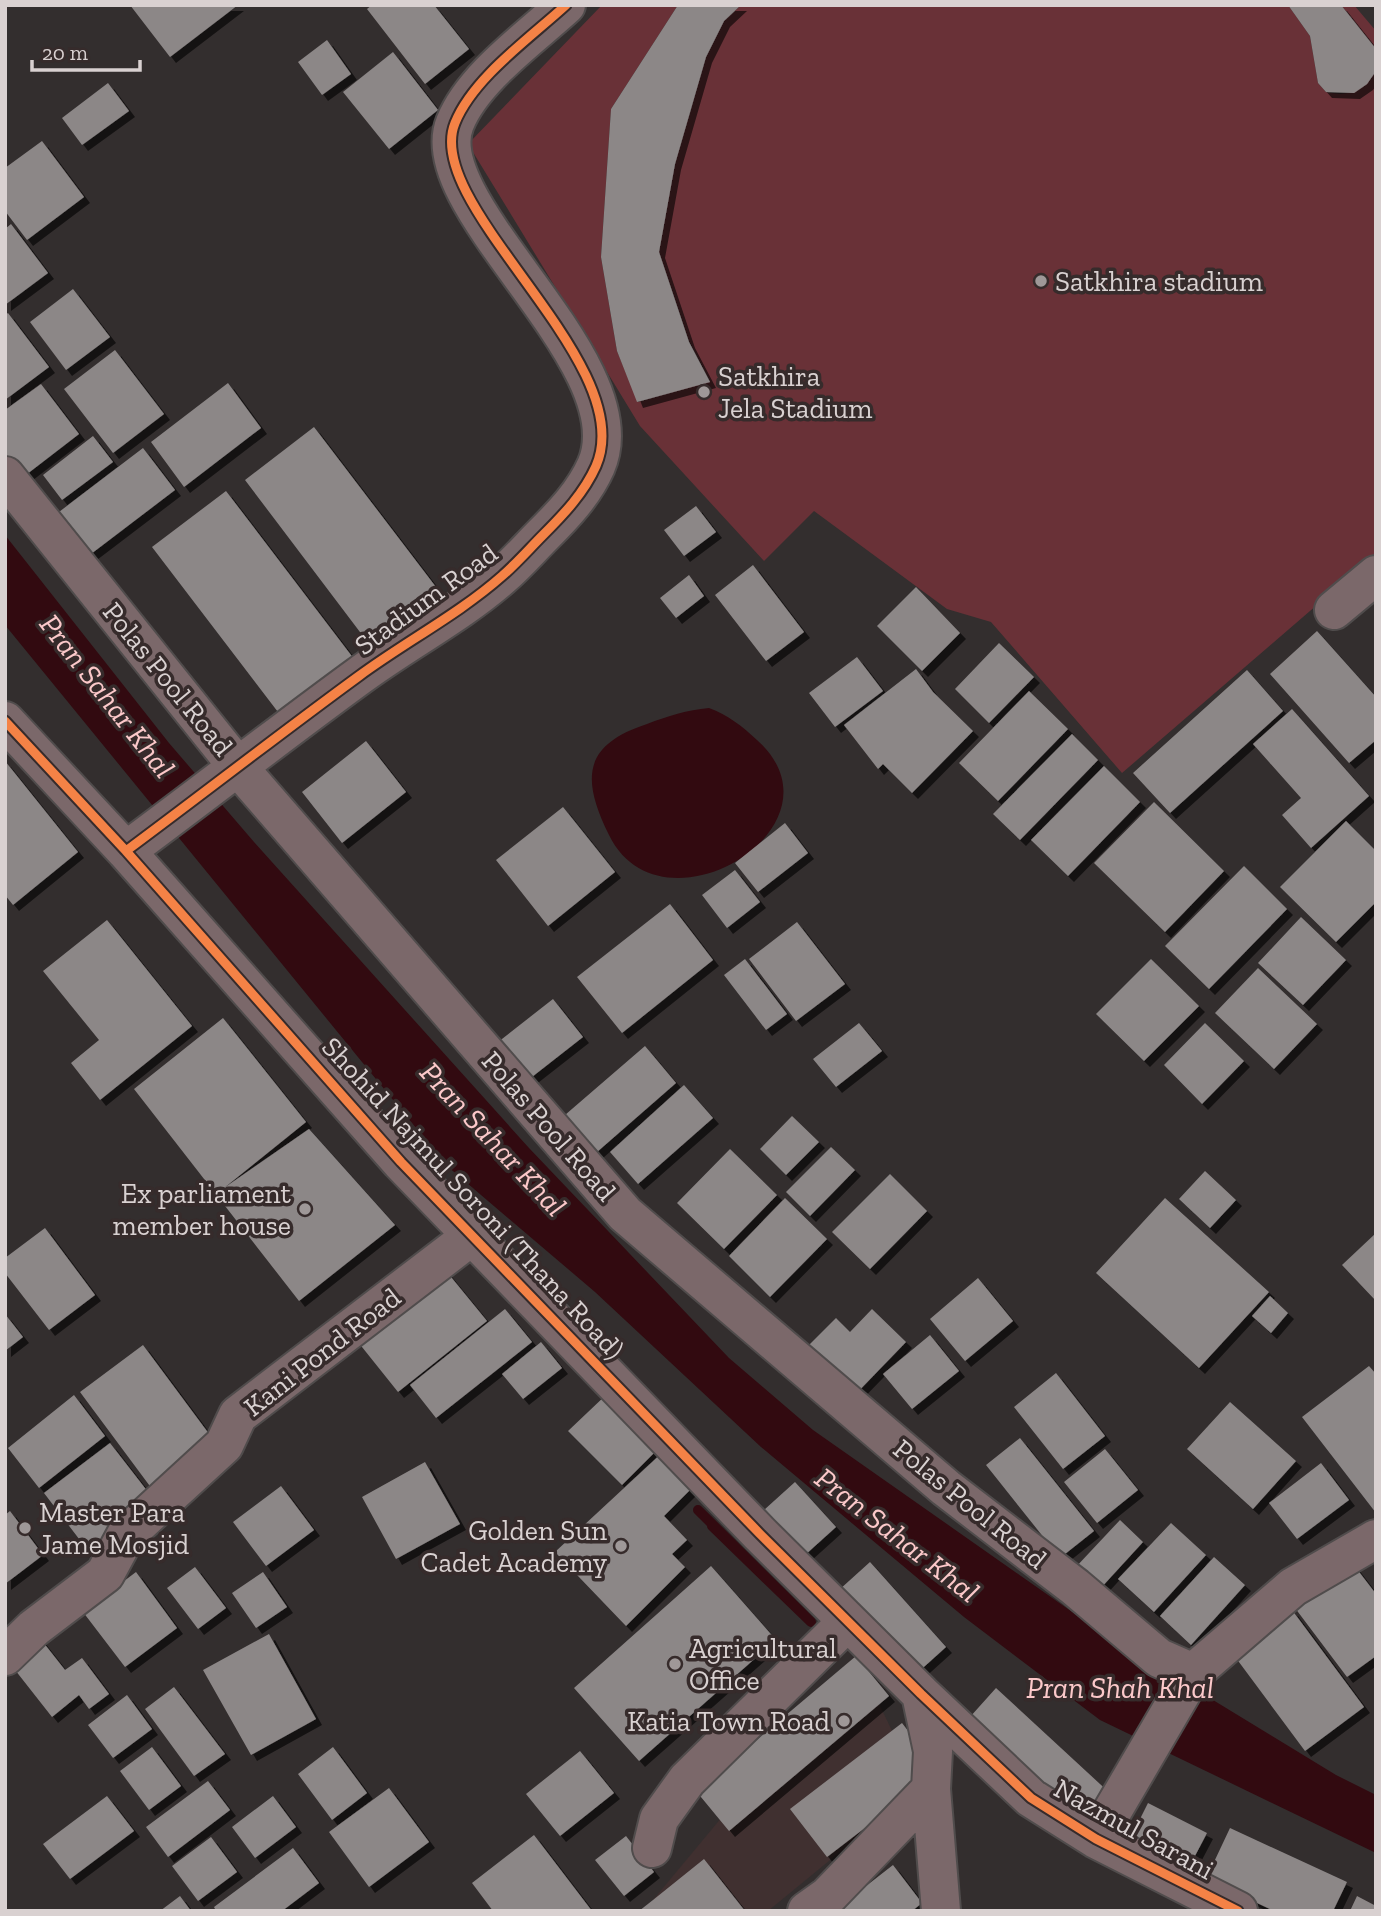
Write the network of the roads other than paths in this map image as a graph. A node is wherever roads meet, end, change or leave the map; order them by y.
1 (566, 5) edge
2 (5, 476) edge
3 (1376, 575) edge
4 (1334, 610) dead end
5 (5, 721) edge
6 (238, 768) junction
7 (126, 851) junction
8 (473, 1235) junction
9 (1376, 1539) edge
10 (848, 1622) junction
11 (5, 1656) edge
12 (1193, 1673) junction
13 (921, 1694) junction
14 (931, 1789) junction
15 (1096, 1839) junction
16 (652, 1847) dead end
17 (807, 1911) edge
18 (942, 1911) edge
19 (1238, 1911) edge

1 - 6 street, Stadium Road
2 - 6 street, Polas Pool Road
3 - 4 street
5 - 7 street, Shohid Najmul Soroni (Thana Road)
6 - 7 street, Stadium Road
6 - 12 street, Polas Pool Road
7 - 8 street, Shohid Najmul Soroni (Thana Road)
8 - 10 street, Shohid Najmul Soroni (Thana Road)
8 - 11 street, Kani Pond Road
9 - 12 street
10 - 13 street, Shohid Najmul Soroni (Thana Road)
10 - 16 street
12 - 15 street
13 - 14 street
13 - 15 street, Nazmul Sarani
14 - 17 street
14 - 18 street
15 - 19 street, Nazmul Sarani

